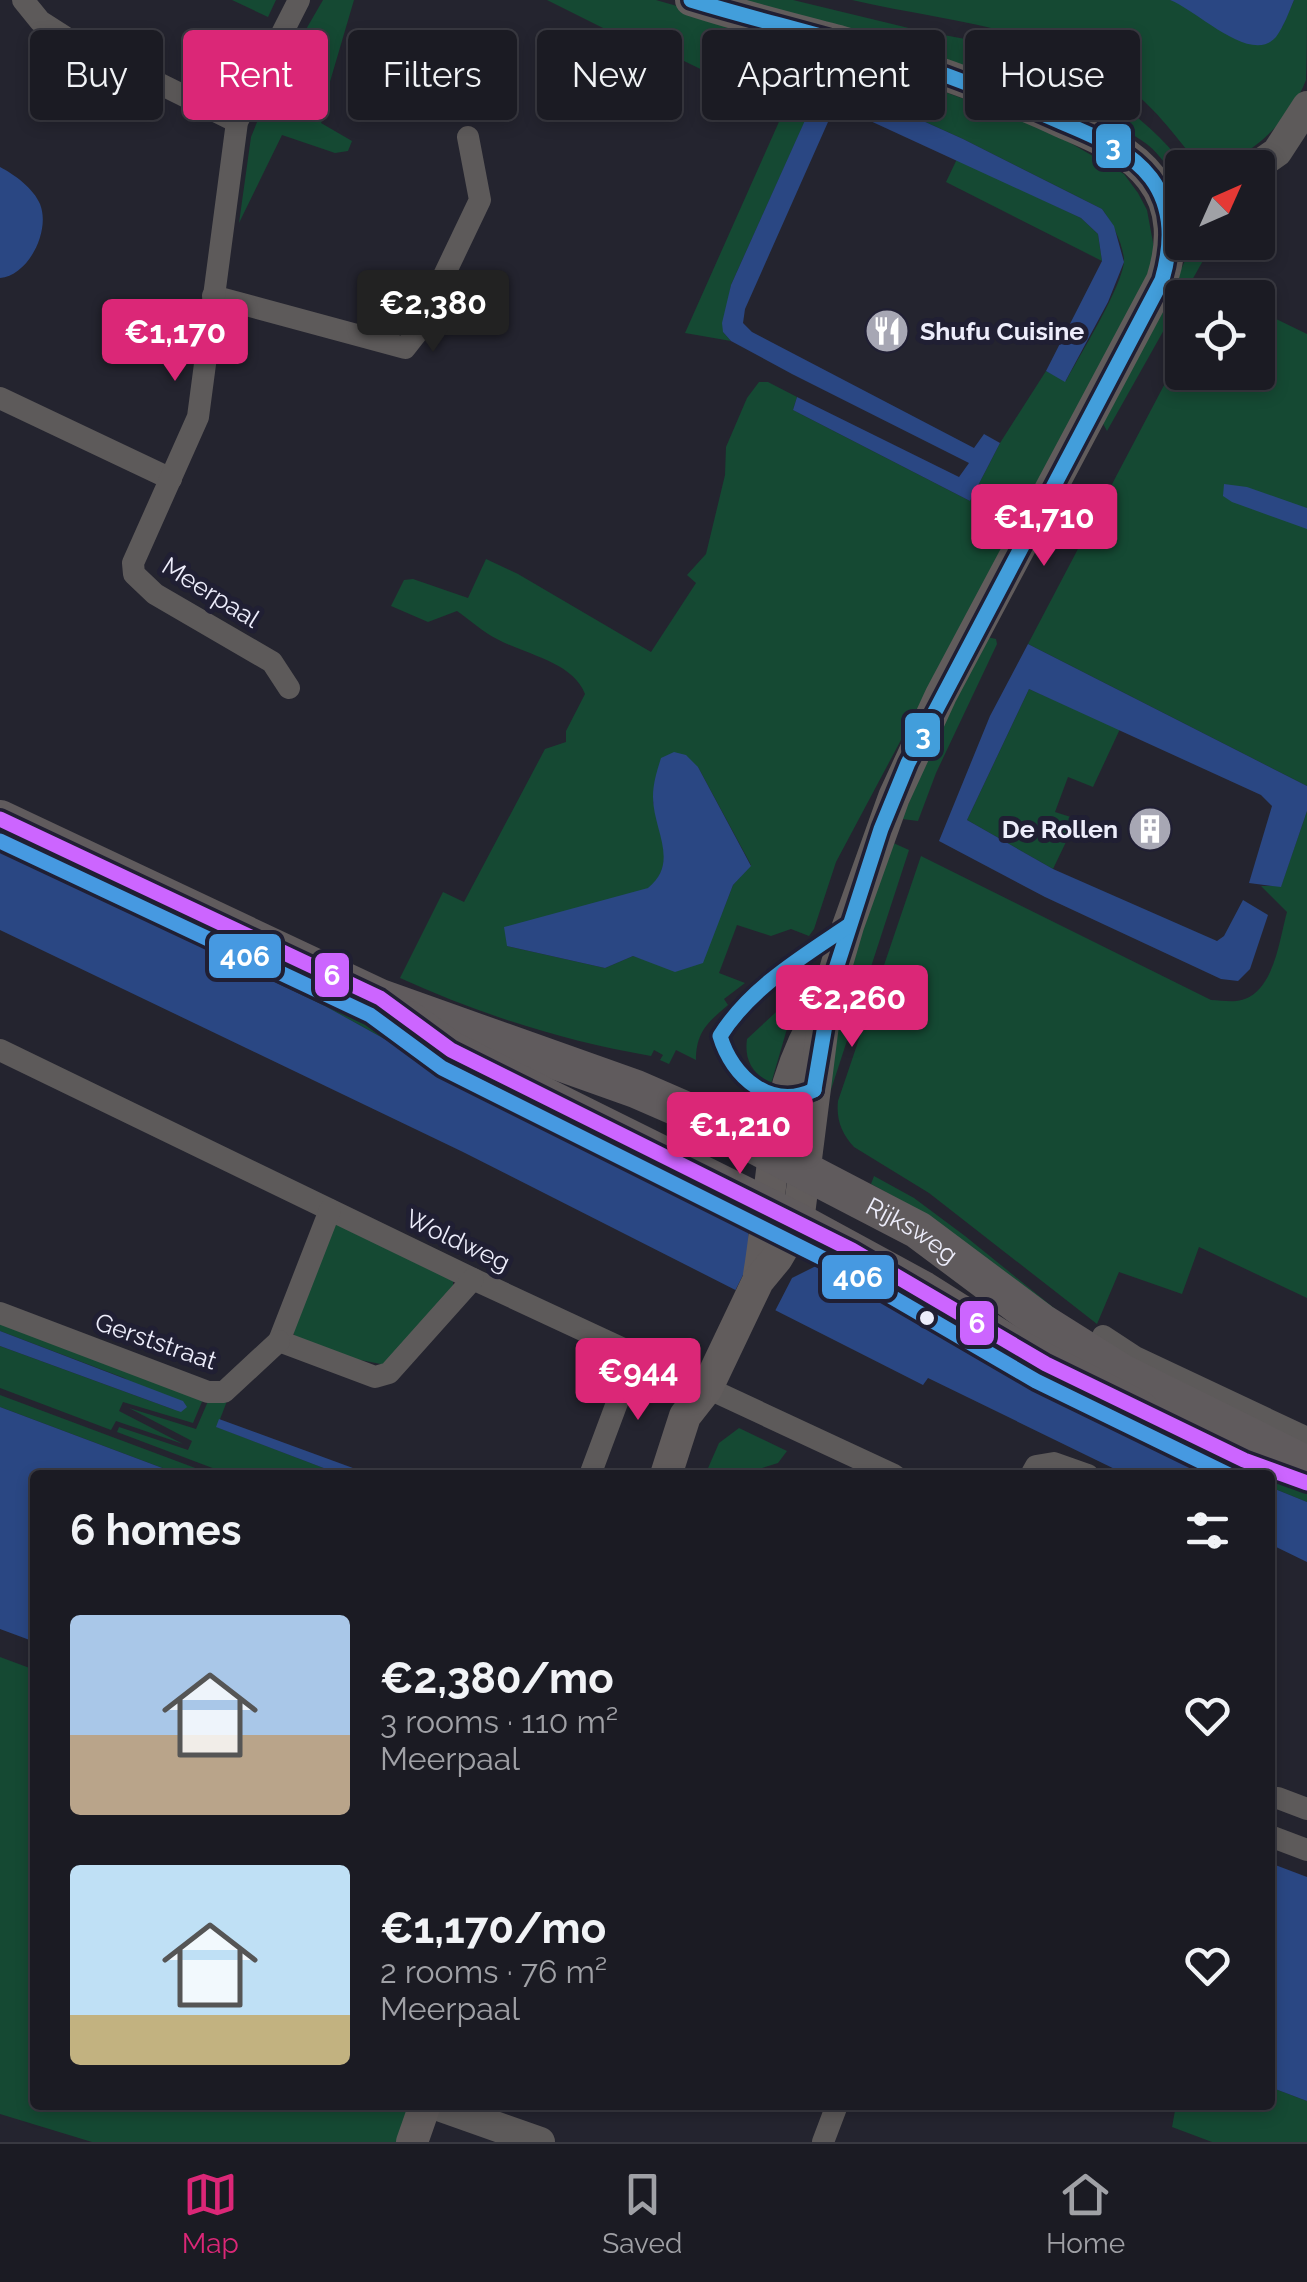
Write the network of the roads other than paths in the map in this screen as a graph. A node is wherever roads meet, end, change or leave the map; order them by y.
1 (23, 0) edge
2 (299, 0) edge
3 (691, 0) edge
4 (1307, 106) edge
5 (238, 122) junction
6 (468, 136) dead end
7 (1275, 154) edge
8 (1165, 188) edge
9 (1168, 260) edge
10 (213, 296) junction
11 (0, 398) edge
12 (172, 479) junction
13 (289, 688) dead end
14 (0, 819) edge
15 (380, 998) junction
16 (0, 1050) edge
17 (789, 1161) junction
18 (330, 1210) junction
19 (779, 1229) junction
20 (472, 1278) junction
21 (0, 1313) edge
22 (1103, 1336) dead end
23 (279, 1341) junction
24 (636, 1352) junction
25 (1133, 1379) junction
26 (1180, 1379) junction
27 (707, 1388) junction
28 (1216, 1421) junction
29 (1307, 1438) edge
30 (1307, 1465) edge
31 (592, 1470) edge
32 (668, 1470) edge
33 (883, 1470) edge
34 (1034, 1470) edge
35 (1074, 1470) edge
36 (1307, 1483) edge
37 (1275, 1798) edge
38 (1307, 1809) edge
39 (1275, 1838) edge
40 (1307, 1850) edge
41 (423, 2110) edge
42 (450, 2110) edge
43 (835, 2110) edge
44 (412, 2142) edge
45 (540, 2142) edge
46 (823, 2142) edge

1 - 5 street
2 - 5 street, Meerpaal
3 - 8 main road
4 - 7 street
5 - 10 street, Meerpaal
6 - 10 street
9 - 17 main road
10 - 12 street, Meerpaal
11 - 12 street
12 - 13 street, Meerpaal
14 - 15 main road, Rijksweg
15 - 17 main road, Rijksweg
15 - 19 main road, Rijksweg
16 - 18 street, Woldweg
17 - 19 main road
17 - 25 main road, Rijksweg
18 - 20 street, Woldweg
18 - 23 street
19 - 27 main road
19 - 28 main road, Rijksweg
20 - 23 street
20 - 24 street, Woldweg
21 - 23 street, Gerststraat
22 - 26 street, Rijksweg
24 - 27 street, Woldweg
24 - 31 street
25 - 26 main road
25 - 28 main road, Rijksweg
26 - 28 street, Rijksweg
27 - 32 main road
27 - 33 street, Woldweg
28 - 29 street, Rijksweg
28 - 30 main road, Rijksweg
28 - 36 main road, Rijksweg
34 - 35 street
37 - 38 street
39 - 40 street
41 - 44 main road
42 - 45 street
43 - 46 street

